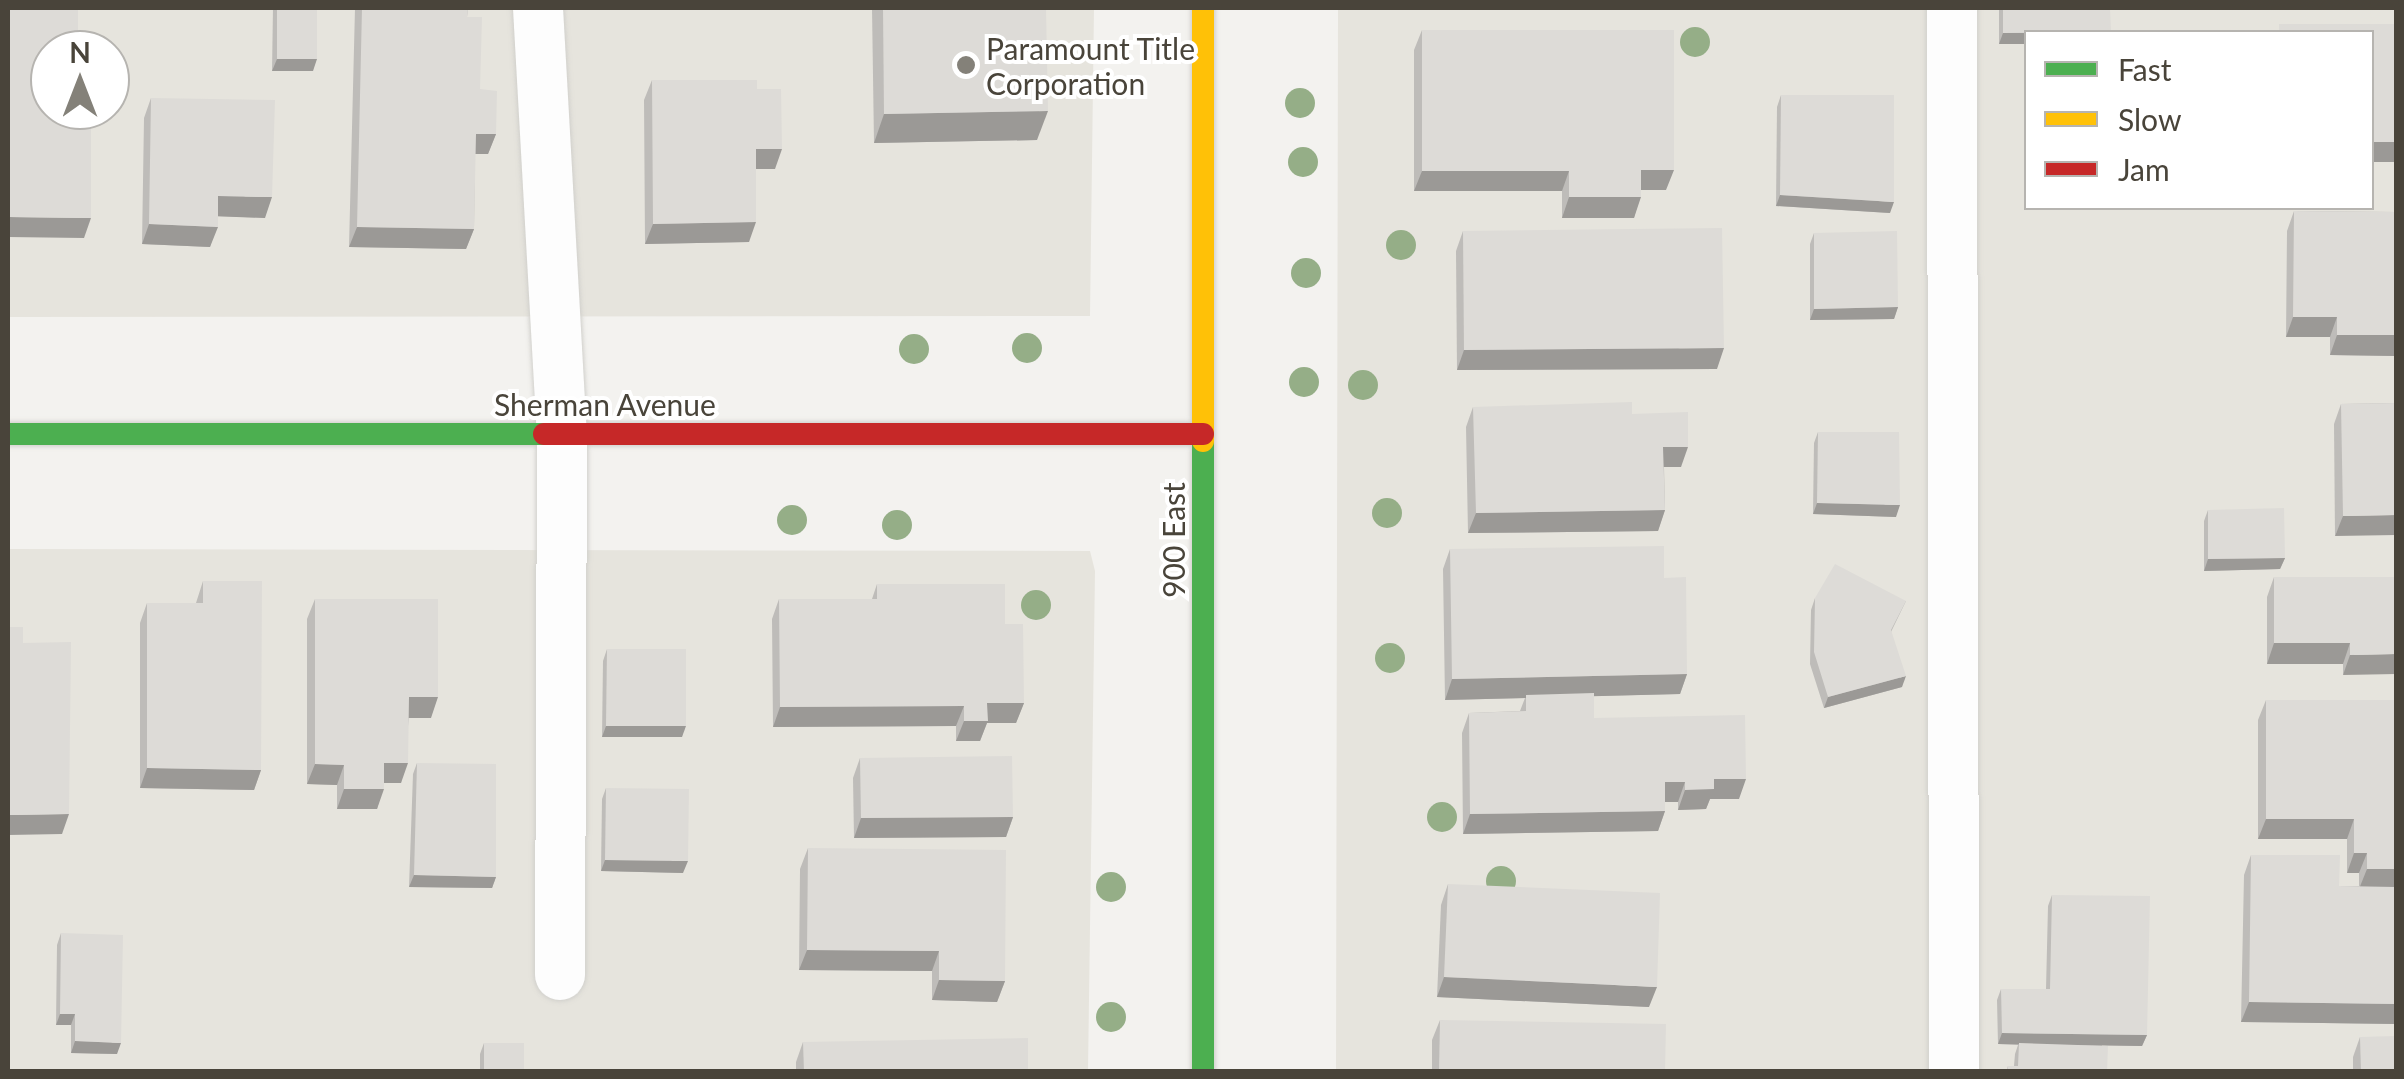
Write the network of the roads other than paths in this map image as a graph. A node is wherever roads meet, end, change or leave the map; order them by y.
1 (538, 8) edge
2 (1203, 8) edge
3 (1952, 8) edge
4 (8, 434) edge
5 (562, 434) junction
6 (1203, 434) junction
7 (560, 975) dead end
8 (1203, 1072) edge
9 (1954, 1072) edge

1 - 5 lane
2 - 6 street, 900 East
3 - 9 lane
4 - 5 street, Sherman Avenue
5 - 6 street, Sherman Avenue
5 - 7 lane
6 - 8 street, 900 East

